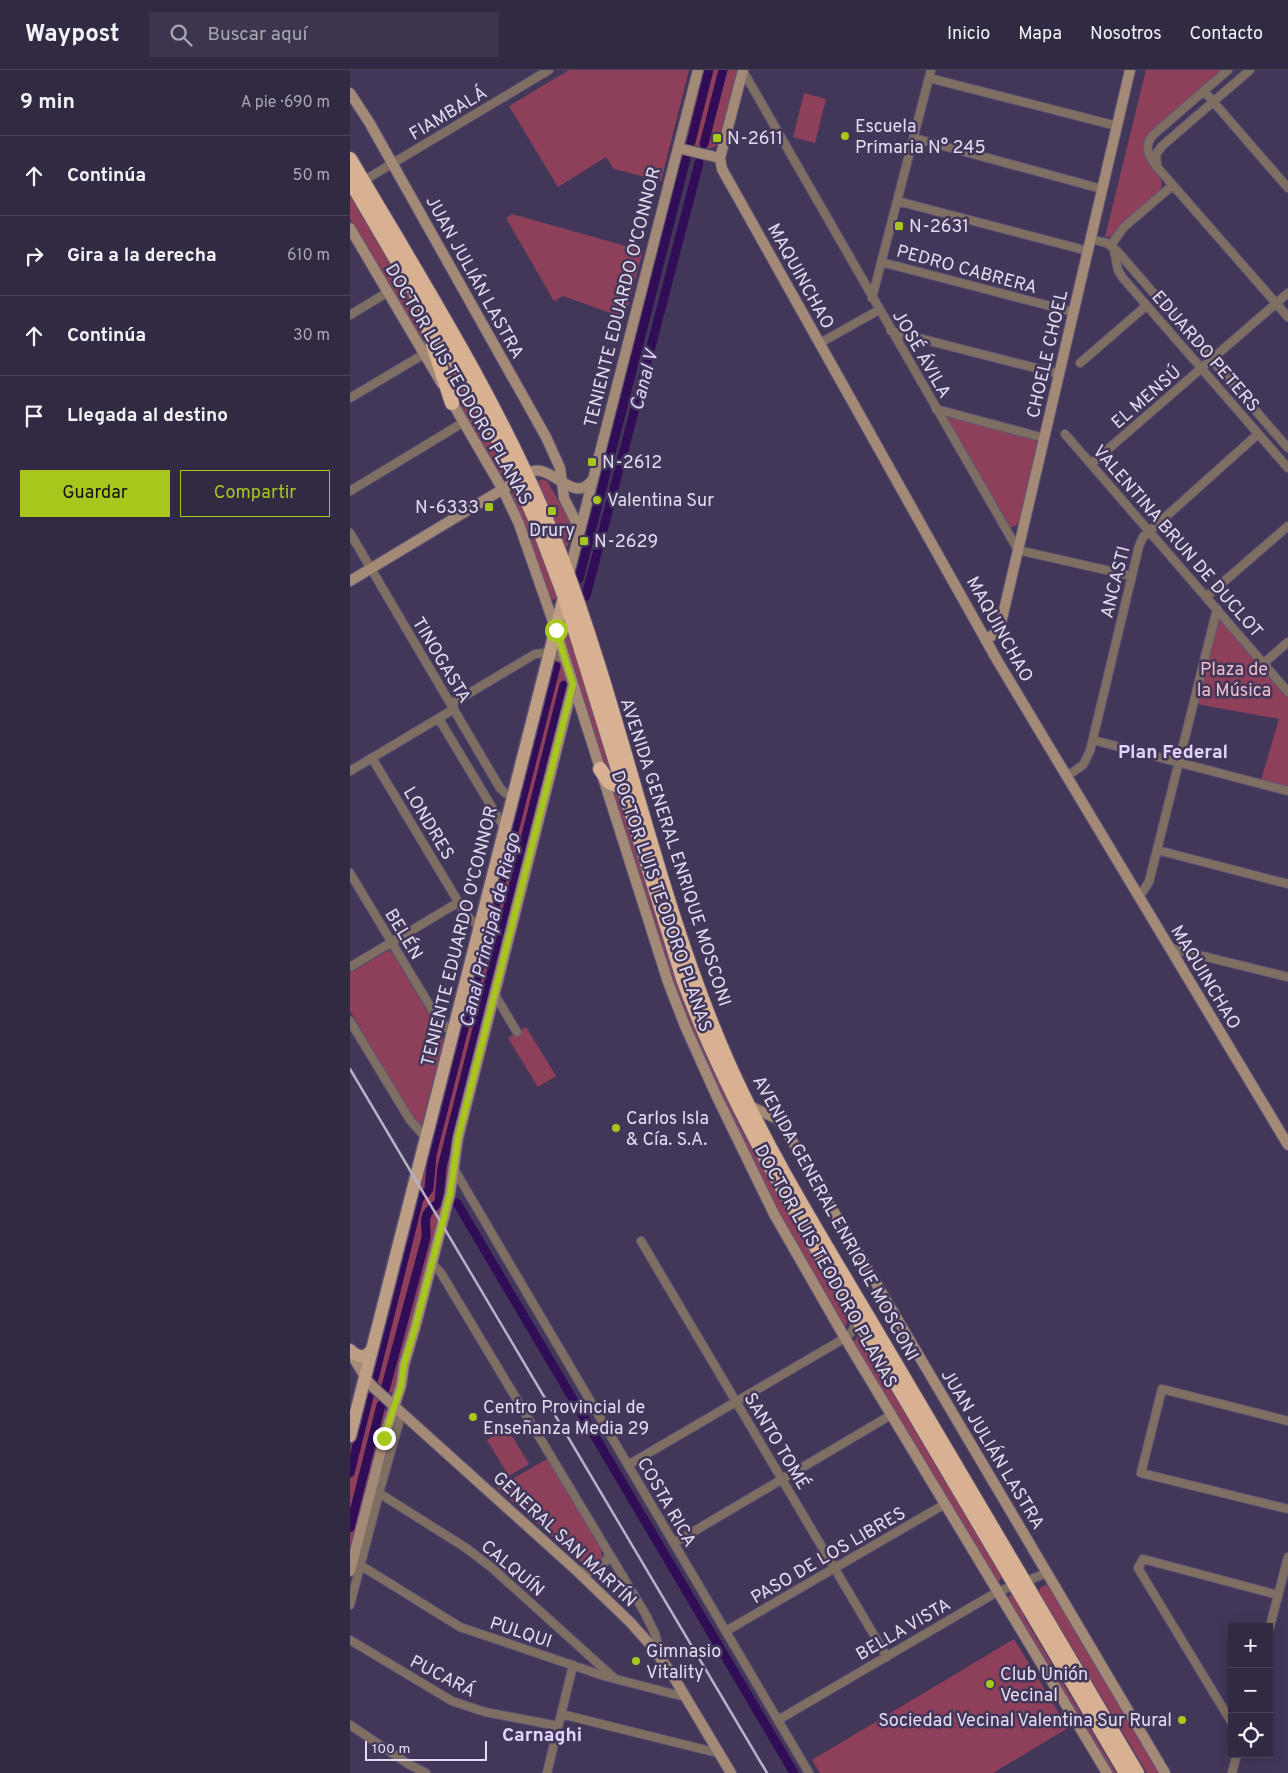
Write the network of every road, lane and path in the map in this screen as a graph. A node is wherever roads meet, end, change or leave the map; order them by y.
1 (549, 70) edge
2 (698, 70) edge
3 (1130, 70) edge
4 (1228, 70) edge
5 (1250, 70) edge
6 (743, 71) edge
7 (930, 74) edge
8 (1204, 91) junction
9 (350, 92) edge
10 (1214, 101) junction
11 (1117, 126) junction
12 (914, 138) junction
13 (678, 148) junction
14 (720, 158) junction
15 (350, 159) edge
16 (392, 164) junction
17 (1158, 167) junction
18 (356, 181) edge
19 (1173, 185) junction
20 (1288, 188) edge
21 (1102, 189) junction
22 (897, 201) junction
23 (350, 229) edge
24 (1090, 239) junction
25 (1112, 246) junction
26 (1088, 251) junction
27 (881, 262) junction
28 (412, 284) junction
29 (388, 292) junction
30 (1288, 293) edge
31 (872, 298) junction
32 (1276, 303) junction
33 (1146, 306) junction
34 (879, 310) junction
35 (1073, 312) junction
36 (350, 315) edge
37 (1288, 317) edge
38 (891, 331) junction
39 (820, 343) junction
40 (424, 354) junction
41 (1211, 360) junction
42 (1080, 363) dead end
43 (1201, 368) junction
44 (1059, 374) junction
45 (350, 398) edge
46 (452, 403) junction
47 (936, 409) junction
48 (464, 422) junction
49 (1065, 434) dead end
50 (1258, 434) junction
51 (1044, 438) junction
52 (1288, 448) edge
53 (1091, 464) junction
54 (1288, 468) edge
55 (523, 478) junction
56 (593, 478) junction
57 (562, 482) junction
58 (503, 490) junction
59 (350, 491) edge
60 (1288, 526) edge
61 (1148, 530) junction
62 (350, 533) edge
63 (578, 533) junction
64 (1018, 550) junction
65 (371, 569) junction
66 (352, 576) edge
67 (1132, 576) junction
68 (568, 577) junction
69 (564, 595) junction
70 (1206, 596) junction
71 (545, 597) junction
72 (1217, 609) junction
73 (556, 630) junction
74 (987, 640) junction
75 (1288, 642) edge
76 (550, 654) junction
77 (565, 659) junction
78 (1264, 663) junction
79 (573, 684) junction
80 (1288, 692) edge
81 (452, 707) junction
82 (439, 718) junction
83 (585, 720) junction
84 (564, 721) junction
85 (1093, 740) junction
86 (372, 758) junction
87 (1179, 762) junction
88 (600, 769) junction
89 (350, 771) edge
90 (1067, 776) junction
91 (624, 788) junction
92 (1288, 791) edge
93 (513, 797) junction
94 (505, 829) junction
95 (1157, 850) junction
96 (350, 873) edge
97 (1288, 884) edge
98 (1139, 896) junction
99 (459, 902) junction
100 (480, 926) junction
101 (392, 942) junction
102 (1170, 948) junction
103 (350, 968) edge
104 (1288, 977) edge
105 (494, 995) junction
106 (350, 1021) edge
107 (517, 1032) dead end
108 (452, 1033) junction
109 (748, 1105) junction
110 (426, 1138) junction
111 (1287, 1140) edge
112 (454, 1169) junction
113 (641, 1241) dead end
114 (431, 1262) junction
115 (851, 1308) junction
116 (845, 1338) junction
117 (372, 1349) junction
118 (350, 1351) edge
119 (365, 1377) junction
120 (736, 1402) junction
121 (398, 1409) junction
122 (891, 1415) junction
123 (1288, 1421) edge
124 (350, 1436) edge
125 (628, 1465) junction
126 (782, 1479) junction
127 (379, 1492) junction
128 (945, 1504) junction
129 (1288, 1508) edge
130 (674, 1543) junction
131 (609, 1554) junction
132 (1288, 1557) edge
133 (360, 1565) junction
134 (835, 1568) junction
135 (575, 1569) junction
136 (350, 1571) edge
137 (1047, 1573) junction
138 (1020, 1583) junction
139 (997, 1592) junction
140 (1278, 1595) junction
141 (350, 1604) edge
142 (1271, 1623) edge
143 (726, 1632) junction
144 (350, 1640) edge
145 (887, 1656) junction
146 (663, 1662) junction
147 (573, 1665) junction
148 (616, 1680) junction
149 (685, 1697) junction
150 (561, 1714) junction
151 (1228, 1716) edge
152 (778, 1720) junction
153 (350, 1724) edge
154 (558, 1726) junction
155 (718, 1753) junction
156 (1236, 1758) edge
157 (426, 1773) edge
158 (547, 1773) edge
159 (731, 1773) edge
160 (809, 1773) edge
161 (1107, 1773) edge
162 (1126, 1773) edge
163 (1137, 1773) edge
164 (1165, 1773) edge
165 (1232, 1773) edge

1 - 16 street, FIAMBALÁ
2 - 13 street, TENIENTE EDUARDO O'CONNOR
3 - 11 street, CHOELE CHOEL
4 - 8 street
5 - 10 street
6 - 14 street
6 - 31 street, JOSÉ ÁVILA
7 - 11 street
7 - 12 street
8 - 10 street
8 - 17 street
9 - 16 street, JUAN JULIÁN LASTRA
10 - 17 street
10 - 20 street
11 - 21 street, CHOELE CHOEL
12 - 21 street
12 - 22 street
13 - 14 street
13 - 56 street, TENIENTE EDUARDO O'CONNOR
14 - 39 street, MAQUINCHAO
15 - 18 highway, AVENIDA GENERAL ENRIQUE MOSCONI
16 - 18 street, FIAMBALÁ
16 - 57 street, JUAN JULIÁN LASTRA
17 - 19 street
18 - 28 highway, AVENIDA GENERAL ENRIQUE MOSCONI
18 - 55 highway, AVENIDA GENERAL ENRIQUE MOSCONI
19 - 25 street
19 - 32 street
21 - 24 street, CHOELE CHOEL
22 - 26 street
22 - 27 street
23 - 29 street, DOCTOR LUIS TEODORO PLANAS
24 - 25 street
24 - 26 street, CHOELE CHOEL
25 - 33 street, EDUARDO PETERS
25 - 41 street, EDUARDO PETERS
26 - 35 street, CHOELE CHOEL
27 - 31 street
27 - 35 street, PEDRO CABRERA
28 - 46 highway
28 - 55 highway, AVENIDA GENERAL ENRIQUE MOSCONI
29 - 36 street
29 - 40 street, DOCTOR LUIS TEODORO PLANAS
30 - 32 street, EL MENSÚ
31 - 34 street, JOSÉ ÁVILA
32 - 37 street
32 - 41 street, EL MENSÚ
33 - 42 street
33 - 43 street, EDUARDO PETERS
34 - 38 street, JOSÉ ÁVILA
34 - 39 street
35 - 44 street, CHOELE CHOEL
38 - 44 street
38 - 47 street, JOSÉ ÁVILA
39 - 74 street, MAQUINCHAO
40 - 45 street
40 - 46 street, DOCTOR LUIS TEODORO PLANAS
41 - 43 street, EL MENSÚ
41 - 52 street, EDUARDO PETERS
43 - 50 street, EDUARDO PETERS
43 - 53 street, EL MENSÚ
44 - 51 street, CHOELE CHOEL
46 - 48 street, DOCTOR LUIS TEODORO PLANAS
47 - 51 street
47 - 64 street, JOSÉ ÁVILA
48 - 58 street, DOCTOR LUIS TEODORO PLANAS
48 - 59 street
49 - 53 street, VALENTINA BRUN DE DUCLOT
50 - 54 street, EDUARDO PETERS
50 - 61 street, ANCASTI
51 - 64 street, CHOELE CHOEL
53 - 61 street, VALENTINA BRUN DE DUCLOT
55 - 57 street
55 - 58 street
55 - 68 highway, AVENIDA GENERAL ENRIQUE MOSCONI
55 - 69 highway, AVENIDA GENERAL ENRIQUE MOSCONI
56 - 57 street
56 - 63 street, TENIENTE EDUARDO O'CONNOR
57 - 63 street
58 - 65 street
58 - 71 street, DOCTOR LUIS TEODORO PLANAS
60 - 70 street
61 - 67 street, ANCASTI
61 - 70 street, VALENTINA BRUN DE DUCLOT
62 - 65 street, TINOGASTA
63 - 68 street, TENIENTE EDUARDO O'CONNOR
64 - 67 street
64 - 74 street, CHOELE CHOEL
65 - 66 street
65 - 81 street, TINOGASTA
67 - 85 street, ANCASTI
68 - 69 main road, TENIENTE EDUARDO O'CONNOR
68 - 109 highway, AVENIDA GENERAL ENRIQUE MOSCONI
69 - 71 street
69 - 73 main road, TENIENTE EDUARDO O'CONNOR
69 - 91 highway, AVENIDA GENERAL ENRIQUE MOSCONI
70 - 72 street, VALENTINA BRUN DE DUCLOT
71 - 73 street, DOCTOR LUIS TEODORO PLANAS
72 - 78 street, VALENTINA BRUN DE DUCLOT
72 - 87 street
73 - 76 main road, TENIENTE EDUARDO O'CONNOR
73 - 77 street, DOCTOR LUIS TEODORO PLANAS
74 - 90 street, MAQUINCHAO
75 - 78 street
76 - 77 street
76 - 81 street
76 - 93 main road, TENIENTE EDUARDO O'CONNOR
77 - 79 street, DOCTOR LUIS TEODORO PLANAS
78 - 80 street, VALENTINA BRUN DE DUCLOT
79 - 83 street, DOCTOR LUIS TEODORO PLANAS
79 - 84 street
81 - 82 street
81 - 93 street, TINOGASTA
82 - 86 street
82 - 94 street, TINOGASTA
83 - 84 street
83 - 88 street, DOCTOR LUIS TEODORO PLANAS
84 - 105 street
85 - 87 street
85 - 90 street, ANCASTI
86 - 89 street
86 - 99 street, LONDRES
87 - 92 street
87 - 95 street
88 - 91 highway
88 - 116 street, DOCTOR LUIS TEODORO PLANAS
90 - 98 street, MAQUINCHAO
91 - 115 highway, AVENIDA GENERAL ENRIQUE MOSCONI
93 - 94 main road, TENIENTE EDUARDO O'CONNOR
94 - 100 main road, TENIENTE EDUARDO O'CONNOR
95 - 97 street
95 - 98 street
96 - 101 street, BELÉN
98 - 102 street, MAQUINCHAO
99 - 100 street, LONDRES
99 - 101 street
100 - 108 main road, TENIENTE EDUARDO O'CONNOR
101 - 103 street
101 - 108 street, BELÉN
102 - 104 street
102 - 111 street, MAQUINCHAO
105 - 107 street
105 - 112 street
106 - 110 street
108 - 110 main road, TENIENTE EDUARDO O'CONNOR
109 - 137 street, JUAN JULIÁN LASTRA
109 - 138 highway, AVENIDA GENERAL ENRIQUE MOSCONI
110 - 117 main road, TENIENTE EDUARDO O'CONNOR
112 - 114 street
112 - 125 street, COSTA RICA
113 - 120 street, SANTO TOMÉ
114 - 121 street
114 - 131 street
115 - 116 street
115 - 138 highway, AVENIDA GENERAL ENRIQUE MOSCONI
116 - 120 street
116 - 122 street, DOCTOR LUIS TEODORO PLANAS
117 - 118 main road
117 - 119 main road, TENIENTE EDUARDO O'CONNOR
118 - 119 street, GENERAL SAN MARTÍN
119 - 121 street, GENERAL SAN MARTÍN
119 - 124 main road, TENIENTE EDUARDO O'CONNOR
120 - 125 street
120 - 126 street, SANTO TOMÉ
121 - 127 street
121 - 135 street, GENERAL SAN MARTÍN
121 - 136 street
122 - 126 street
122 - 128 street, DOCTOR LUIS TEODORO PLANAS
123 - 129 street
125 - 130 street, COSTA RICA
126 - 130 street
126 - 134 street, SANTO TOMÉ
127 - 133 street
127 - 148 street, CALQUÍN
128 - 134 street, PASO DE LOS LIBRES
128 - 139 street, DOCTOR LUIS TEODORO PLANAS
130 - 143 street, COSTA RICA
131 - 135 street
131 - 146 street
132 - 140 street
133 - 141 street
133 - 147 street, PULQUI
134 - 143 street, PASO DE LOS LIBRES
134 - 145 street, SANTO TOMÉ
135 - 146 street, GENERAL SAN MARTÍN
137 - 138 street, BELLA VISTA
137 - 164 street, JUAN JULIÁN LASTRA
138 - 139 street, BELLA VISTA
138 - 162 highway, AVENIDA GENERAL ENRIQUE MOSCONI
138 - 163 highway, AVENIDA GENERAL ENRIQUE MOSCONI
139 - 145 street, BELLA VISTA
139 - 161 street, DOCTOR LUIS TEODORO PLANAS
140 - 142 street
140 - 151 street
143 - 152 street, COSTA RICA
144 - 154 street, PUCARÁ
145 - 152 street, BELLA VISTA
146 - 149 street, GENERAL SAN MARTÍN
147 - 148 street, PULQUI
147 - 150 street
148 - 149 street, PULQUI
149 - 155 street, GENERAL SAN MARTÍN
150 - 154 street
150 - 155 street
152 - 160 street, COSTA RICA
153 - 157 street
154 - 158 street
155 - 159 street, GENERAL SAN MARTÍN
156 - 165 street

